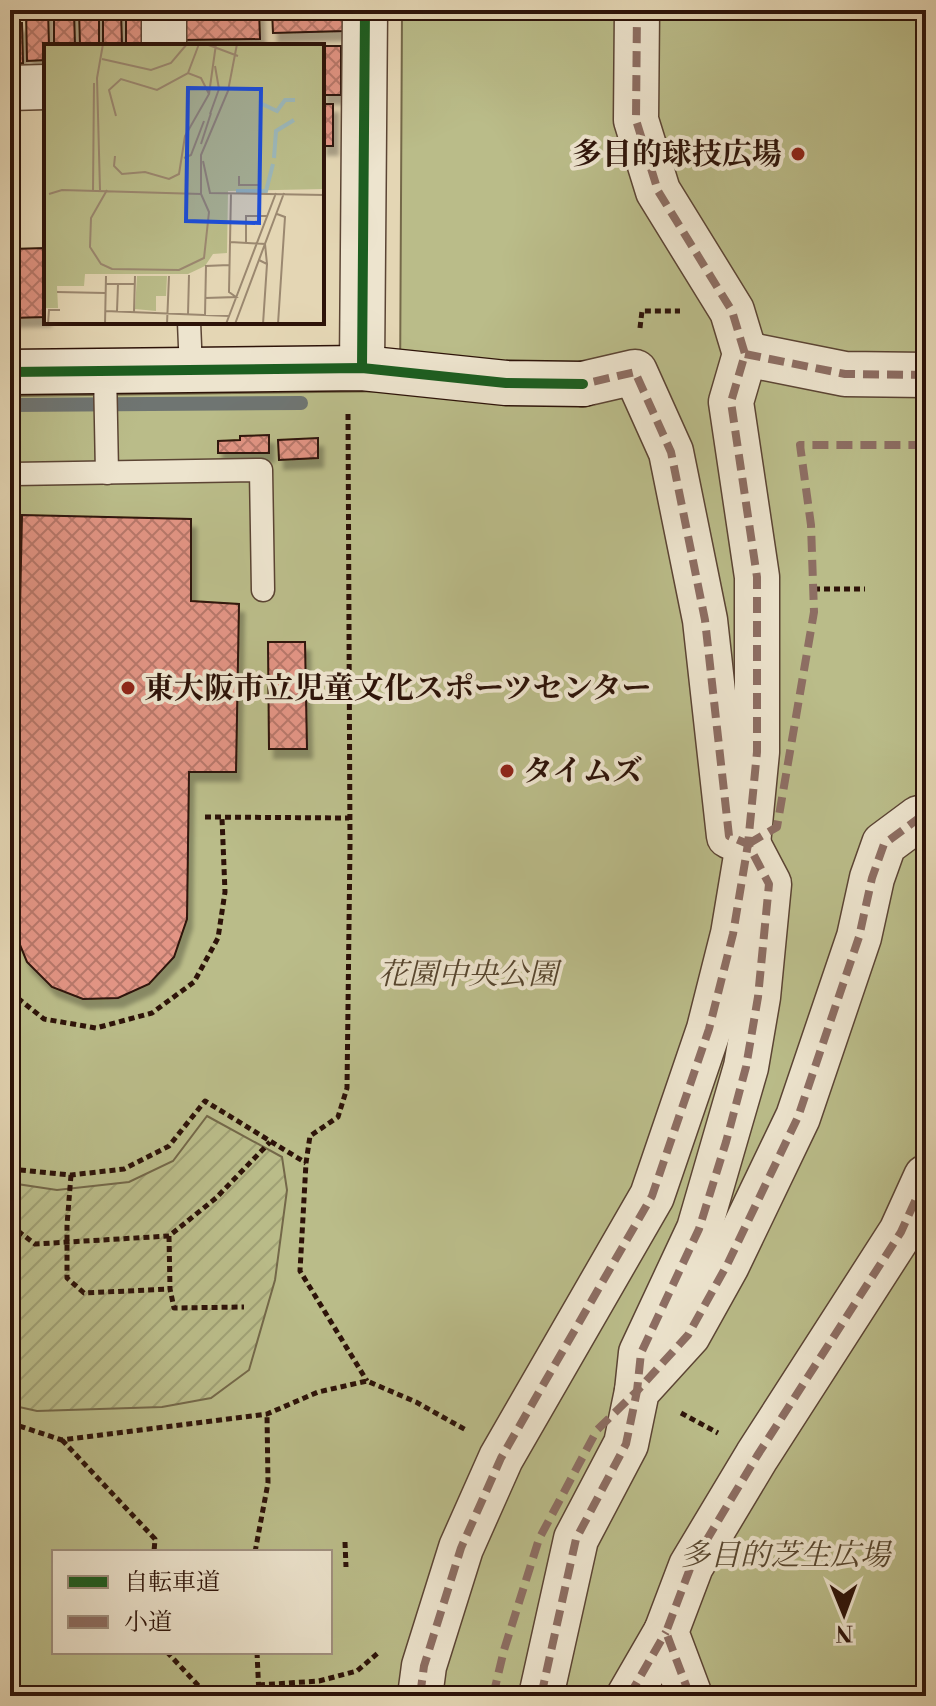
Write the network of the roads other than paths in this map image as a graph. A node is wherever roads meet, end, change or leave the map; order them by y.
1 (164, 10) edge
2 (365, 10) edge
3 (637, 10) edge
4 (164, 44) edge
5 (44, 87) edge
6 (10, 88) edge
7 (189, 324) edge
8 (745, 354) junction
9 (362, 368) junction
10 (191, 370) junction
11 (10, 372) edge
12 (926, 375) edge
13 (106, 380) junction
14 (107, 473) junction
15 (14, 474) dead end
16 (263, 590) dead end
17 (926, 817) edge
18 (748, 844) junction
19 (926, 1177) edge
20 (637, 1391) junction
21 (666, 1632) junction
22 (420, 1696) edge
23 (541, 1696) edge
24 (629, 1696) edge
25 (690, 1696) edge

1 - 4 street
2 - 9 street
3 - 8 street
5 - 6 street
7 - 10 lane
8 - 12 street
8 - 18 street
9 - 10 street
9 - 18 street
10 - 13 street
11 - 13 street
13 - 14 lane
14 - 15 lane
14 - 16 lane
17 - 20 street
18 - 20 street
18 - 22 street
19 - 21 street
20 - 23 street
21 - 24 street
21 - 25 street

